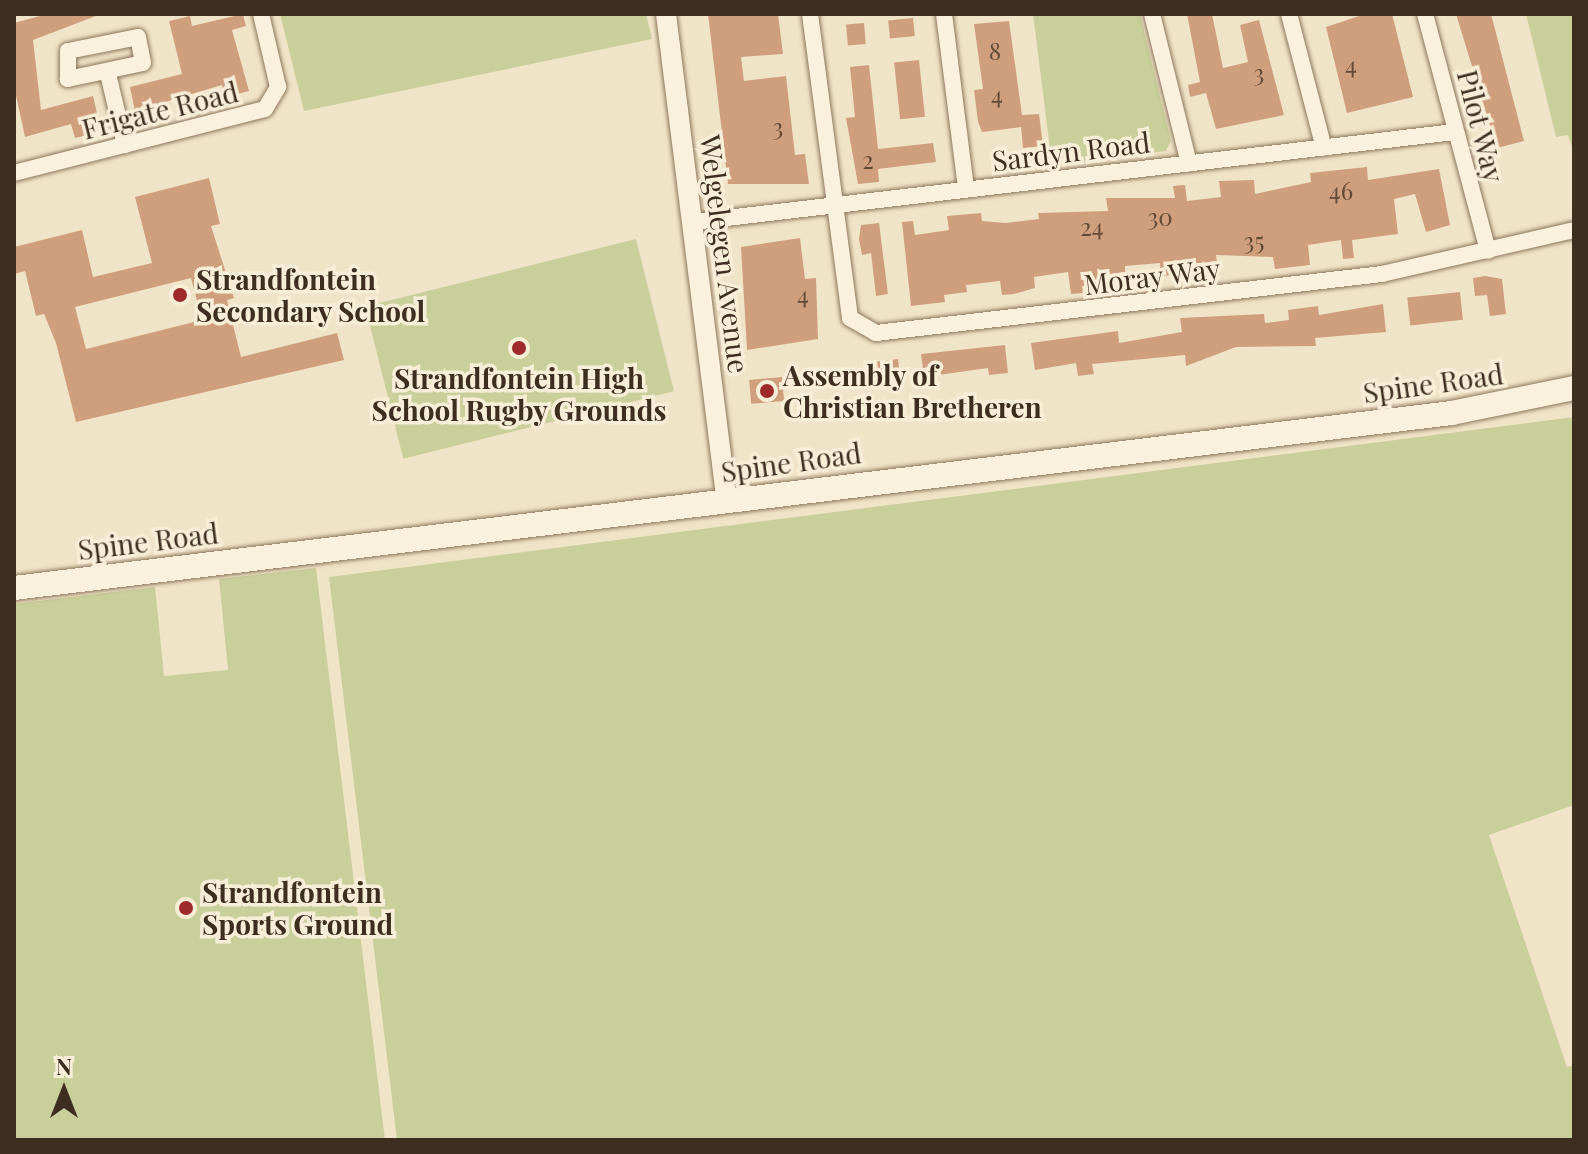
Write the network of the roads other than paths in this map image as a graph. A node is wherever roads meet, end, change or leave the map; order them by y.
1 (261, 14) edge
2 (666, 14) edge
3 (810, 14) edge
4 (944, 14) edge
5 (1152, 14) edge
6 (1289, 14) edge
7 (1425, 14) edge
8 (108, 74) junction
9 (1455, 132) junction
10 (125, 145) junction
11 (1324, 148) junction
12 (1189, 164) junction
13 (14, 173) edge
14 (966, 189) junction
15 (832, 206) junction
16 (693, 222) junction
17 (1574, 230) edge
18 (1488, 251) junction
19 (1574, 388) edge
20 (727, 502) junction
21 (14, 588) edge

1 - 10 street, Frigate Road
2 - 16 street, Welgelegen Avenue
3 - 15 street
4 - 14 street
5 - 12 street
6 - 11 street
7 - 9 street, Pilot Way
8 - 8 street
8 - 10 street
9 - 11 street, Sardyn Road
9 - 18 street, Pilot Way
10 - 13 street, Frigate Road
11 - 12 street, Sardyn Road
12 - 14 street, Sardyn Road
14 - 15 street, Sardyn Road
15 - 16 street, Sardyn Road
15 - 18 street, Moray Way
16 - 20 street, Welgelegen Avenue
17 - 18 street, Moray Way
19 - 20 main road, Spine Road
20 - 21 main road, Spine Road

